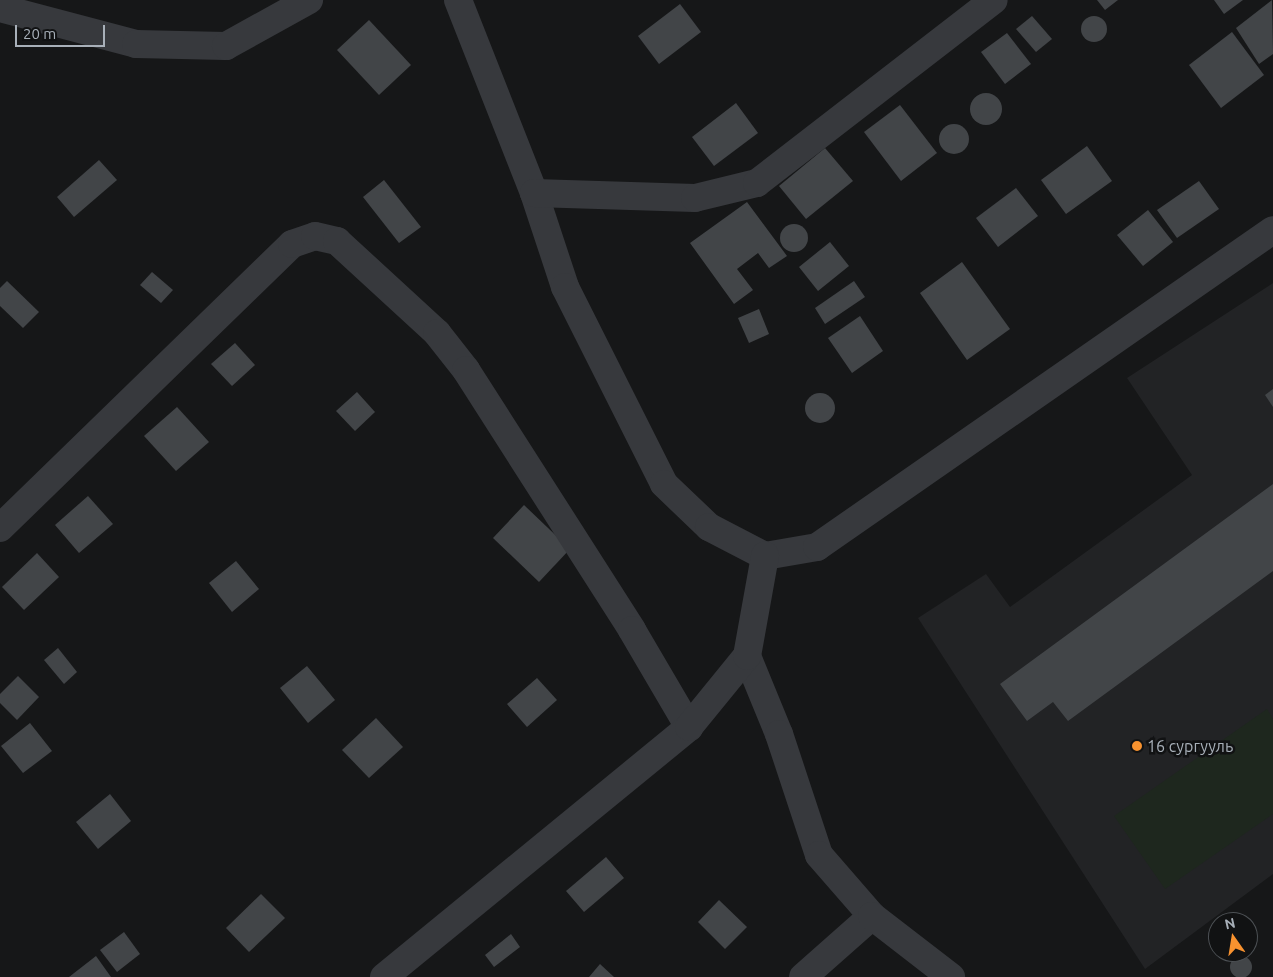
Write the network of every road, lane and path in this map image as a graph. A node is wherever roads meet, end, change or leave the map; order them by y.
1 (310, 0) edge
2 (458, 0) edge
3 (994, 0) edge
4 (0, 8) edge
5 (534, 193) junction
6 (1273, 230) edge
7 (0, 528) edge
8 (765, 556) junction
9 (747, 656) junction
10 (689, 727) junction
11 (872, 916) junction
12 (384, 977) edge
13 (803, 977) edge
14 (951, 977) edge

1 - 4 street
2 - 5 street
3 - 5 street
5 - 8 street
6 - 8 street
7 - 10 street
8 - 9 street
9 - 10 street
9 - 11 street
10 - 12 street
11 - 13 street
11 - 14 street

